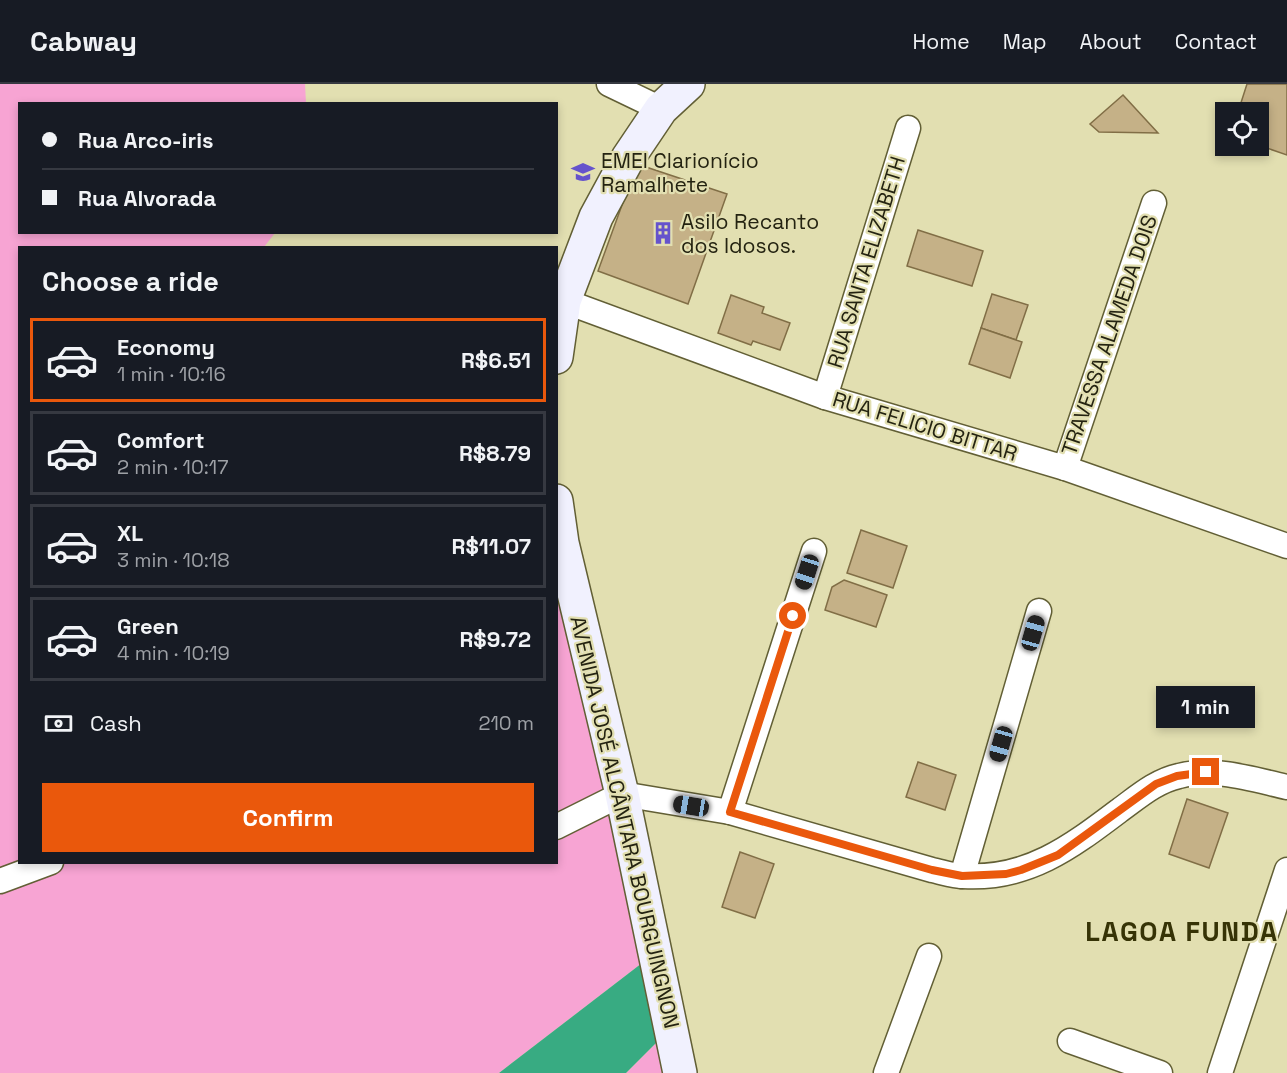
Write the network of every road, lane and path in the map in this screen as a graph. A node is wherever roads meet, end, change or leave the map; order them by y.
1 (609, 84) edge
2 (688, 84) edge
3 (661, 109) junction
4 (908, 128) dead end
5 (1154, 203) dead end
6 (564, 301) junction
7 (558, 343) edge
8 (825, 397) junction
9 (1065, 468) junction
10 (558, 515) edge
11 (1287, 546) edge
12 (814, 551) dead end
13 (1039, 611) dead end
14 (1287, 787) edge
15 (622, 794) junction
16 (730, 812) junction
17 (558, 826) edge
18 (45, 864) edge
19 (1287, 870) edge
20 (962, 876) junction
21 (0, 880) edge
22 (929, 956) dead end
23 (1070, 1041) dead end
24 (1127, 1068) edge
25 (680, 1073) edge
26 (886, 1073) edge
27 (1160, 1073) edge
28 (1220, 1073) edge

1 - 3 street
2 - 3 street
3 - 6 street
4 - 8 street, RUA SANTA ELIZABETH
5 - 9 street, TRAVESSA ALAMEDA DOIS
6 - 7 street
6 - 8 street, RUA FELICIO BITTAR
8 - 9 street, RUA FELICIO BITTAR
9 - 11 street, RUA FELICIO BITTAR
10 - 15 street, AVENIDA JOSÉ ALCÂNTARA BOURGUINGNON
12 - 16 street
13 - 20 street
14 - 20 street
15 - 16 street
15 - 17 street
15 - 25 street, AVENIDA JOSÉ ALCÂNTARA BOURGUINGNON
16 - 20 street
18 - 21 street
19 - 28 street
22 - 26 street
23 - 24 street
24 - 27 street

